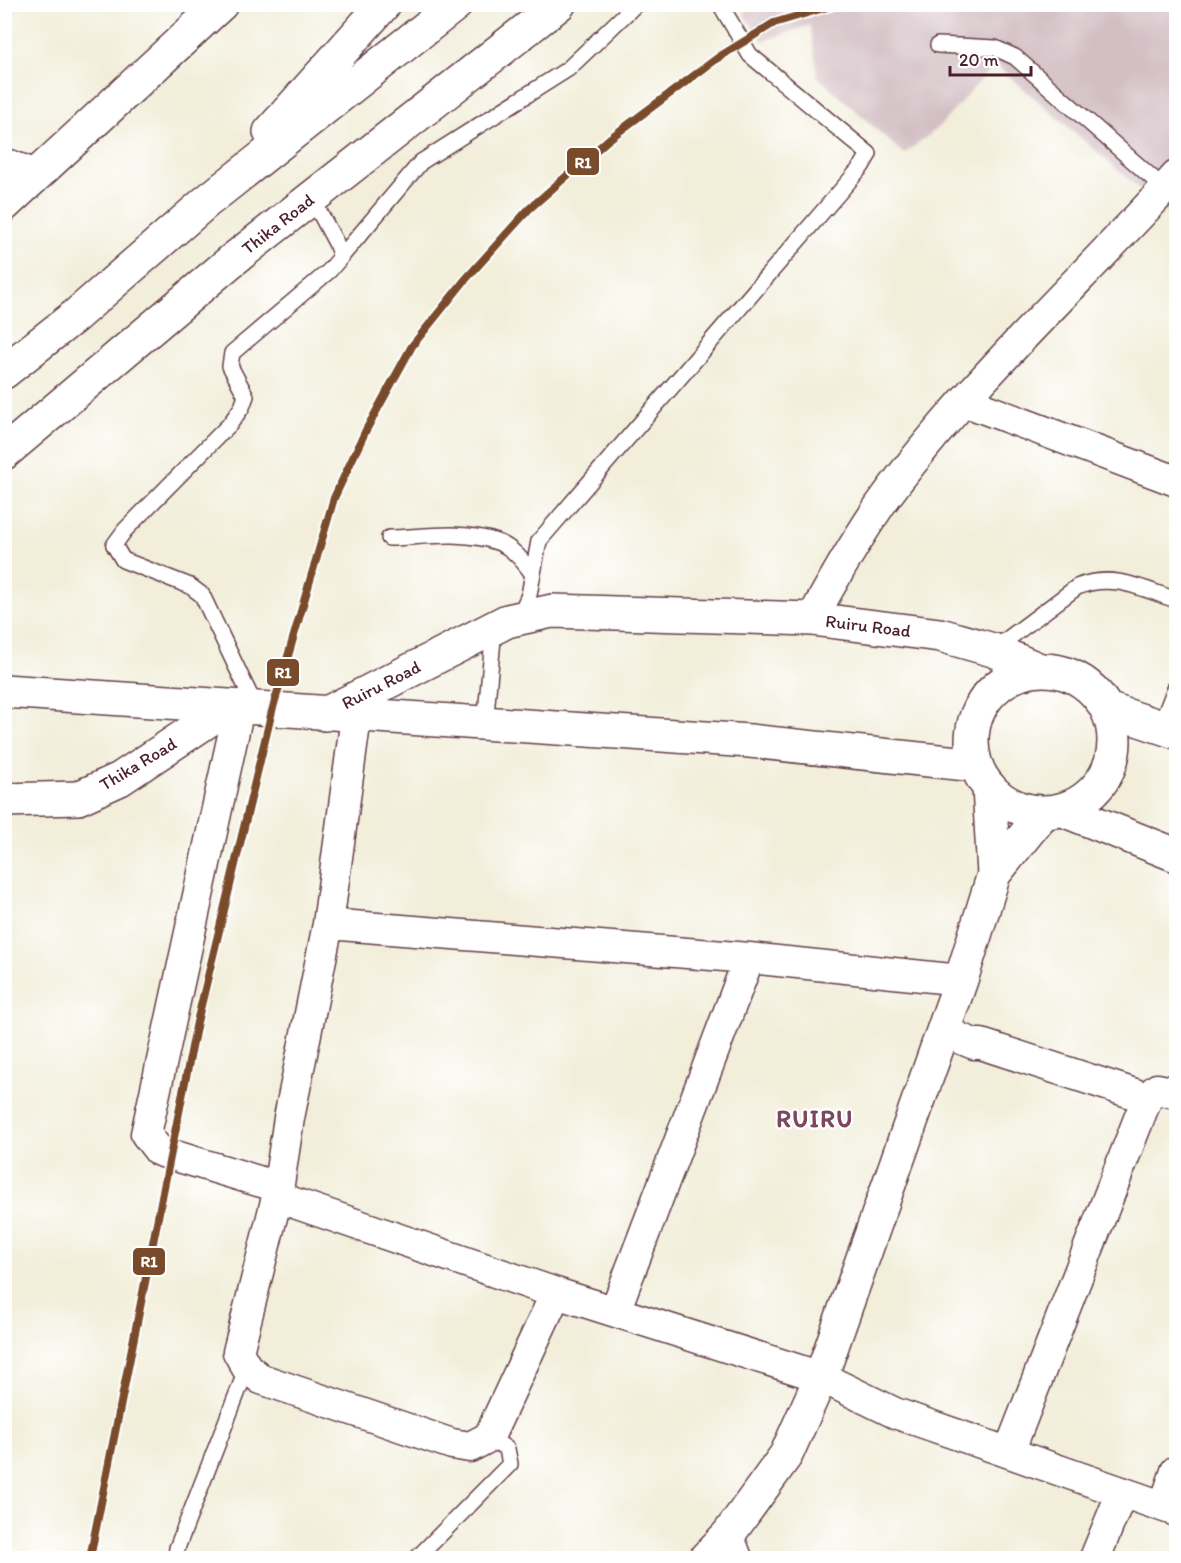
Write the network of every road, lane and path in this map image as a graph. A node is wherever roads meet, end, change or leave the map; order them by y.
1 (221, 4) edge
2 (384, 4) edge
3 (456, 4) edge
4 (559, 4) edge
5 (636, 4) edge
6 (720, 4) edge
7 (938, 45) dead end
8 (4, 163) edge
9 (37, 175) junction
10 (1171, 183) edge
11 (312, 198) junction
12 (207, 202) junction
13 (4, 205) edge
14 (341, 257) junction
15 (4, 372) edge
16 (964, 401) junction
17 (4, 453) edge
18 (1176, 481) edge
19 (389, 538) dead end
20 (532, 573) junction
21 (1176, 600) edge
22 (812, 619) junction
23 (506, 623) junction
24 (993, 651) junction
25 (1040, 670) junction
26 (1176, 686) edge
27 (4, 691) edge
28 (241, 708) junction
29 (1107, 709) junction
30 (324, 714) junction
31 (356, 717) junction
32 (485, 724) junction
33 (1168, 729) edge
34 (983, 776) junction
35 (4, 800) edge
36 (1053, 811) junction
37 (1176, 855) edge
38 (994, 874) junction
39 (328, 924) junction
40 (749, 958) junction
41 (960, 980) junction
42 (942, 1031) junction
43 (1176, 1093) edge
44 (1147, 1098) junction
45 (278, 1192) junction
46 (556, 1293) junction
47 (615, 1311) junction
48 (247, 1368) junction
49 (821, 1377) junction
50 (489, 1437) junction
51 (1009, 1452) junction
52 (1176, 1471) edge
53 (1122, 1492) junction
54 (1170, 1509) edge
55 (733, 1547) edge
56 (176, 1558) edge
57 (417, 1558) edge
58 (706, 1558) edge
59 (1095, 1558) edge

1 - 9 main road
2 - 12 main road
3 - 12 main road
4 - 11 main road, Thika Road
5 - 14 lane
6 - 20 lane
7 - 10 lane
8 - 9 street
9 - 13 main road
10 - 16 street
11 - 14 lane
11 - 17 main road, Thika Road
12 - 15 main road
14 - 28 lane
16 - 18 street
16 - 22 street
19 - 20 lane
20 - 23 lane
21 - 24 lane
22 - 23 main road, Ruiru Road
22 - 24 main road, Ruiru Road
23 - 30 main road, Ruiru Road
23 - 32 lane
24 - 25 main road, Ruiru Road
25 - 29 main road
25 - 34 main road
26 - 33 lane
27 - 28 main road
28 - 30 main road
28 - 35 main road, Thika Road
28 - 45 street
29 - 33 main road
29 - 36 main road
30 - 31 main road, Ruiru Road
31 - 32 main road, Ruiru Road
31 - 39 street
32 - 34 main road, Ruiru Road
34 - 36 main road
34 - 38 main road
36 - 37 main road
36 - 38 main road
38 - 41 main road
39 - 40 street
39 - 45 street
40 - 41 street
40 - 47 street
41 - 42 main road
42 - 44 street
42 - 49 main road
43 - 44 street
44 - 51 street
45 - 46 street
45 - 48 street
46 - 47 street
46 - 50 street
47 - 49 street
48 - 50 street
48 - 56 lane
49 - 51 street
49 - 55 main road
50 - 57 lane
51 - 53 street
52 - 54 street
53 - 54 street
53 - 59 street
55 - 58 main road

